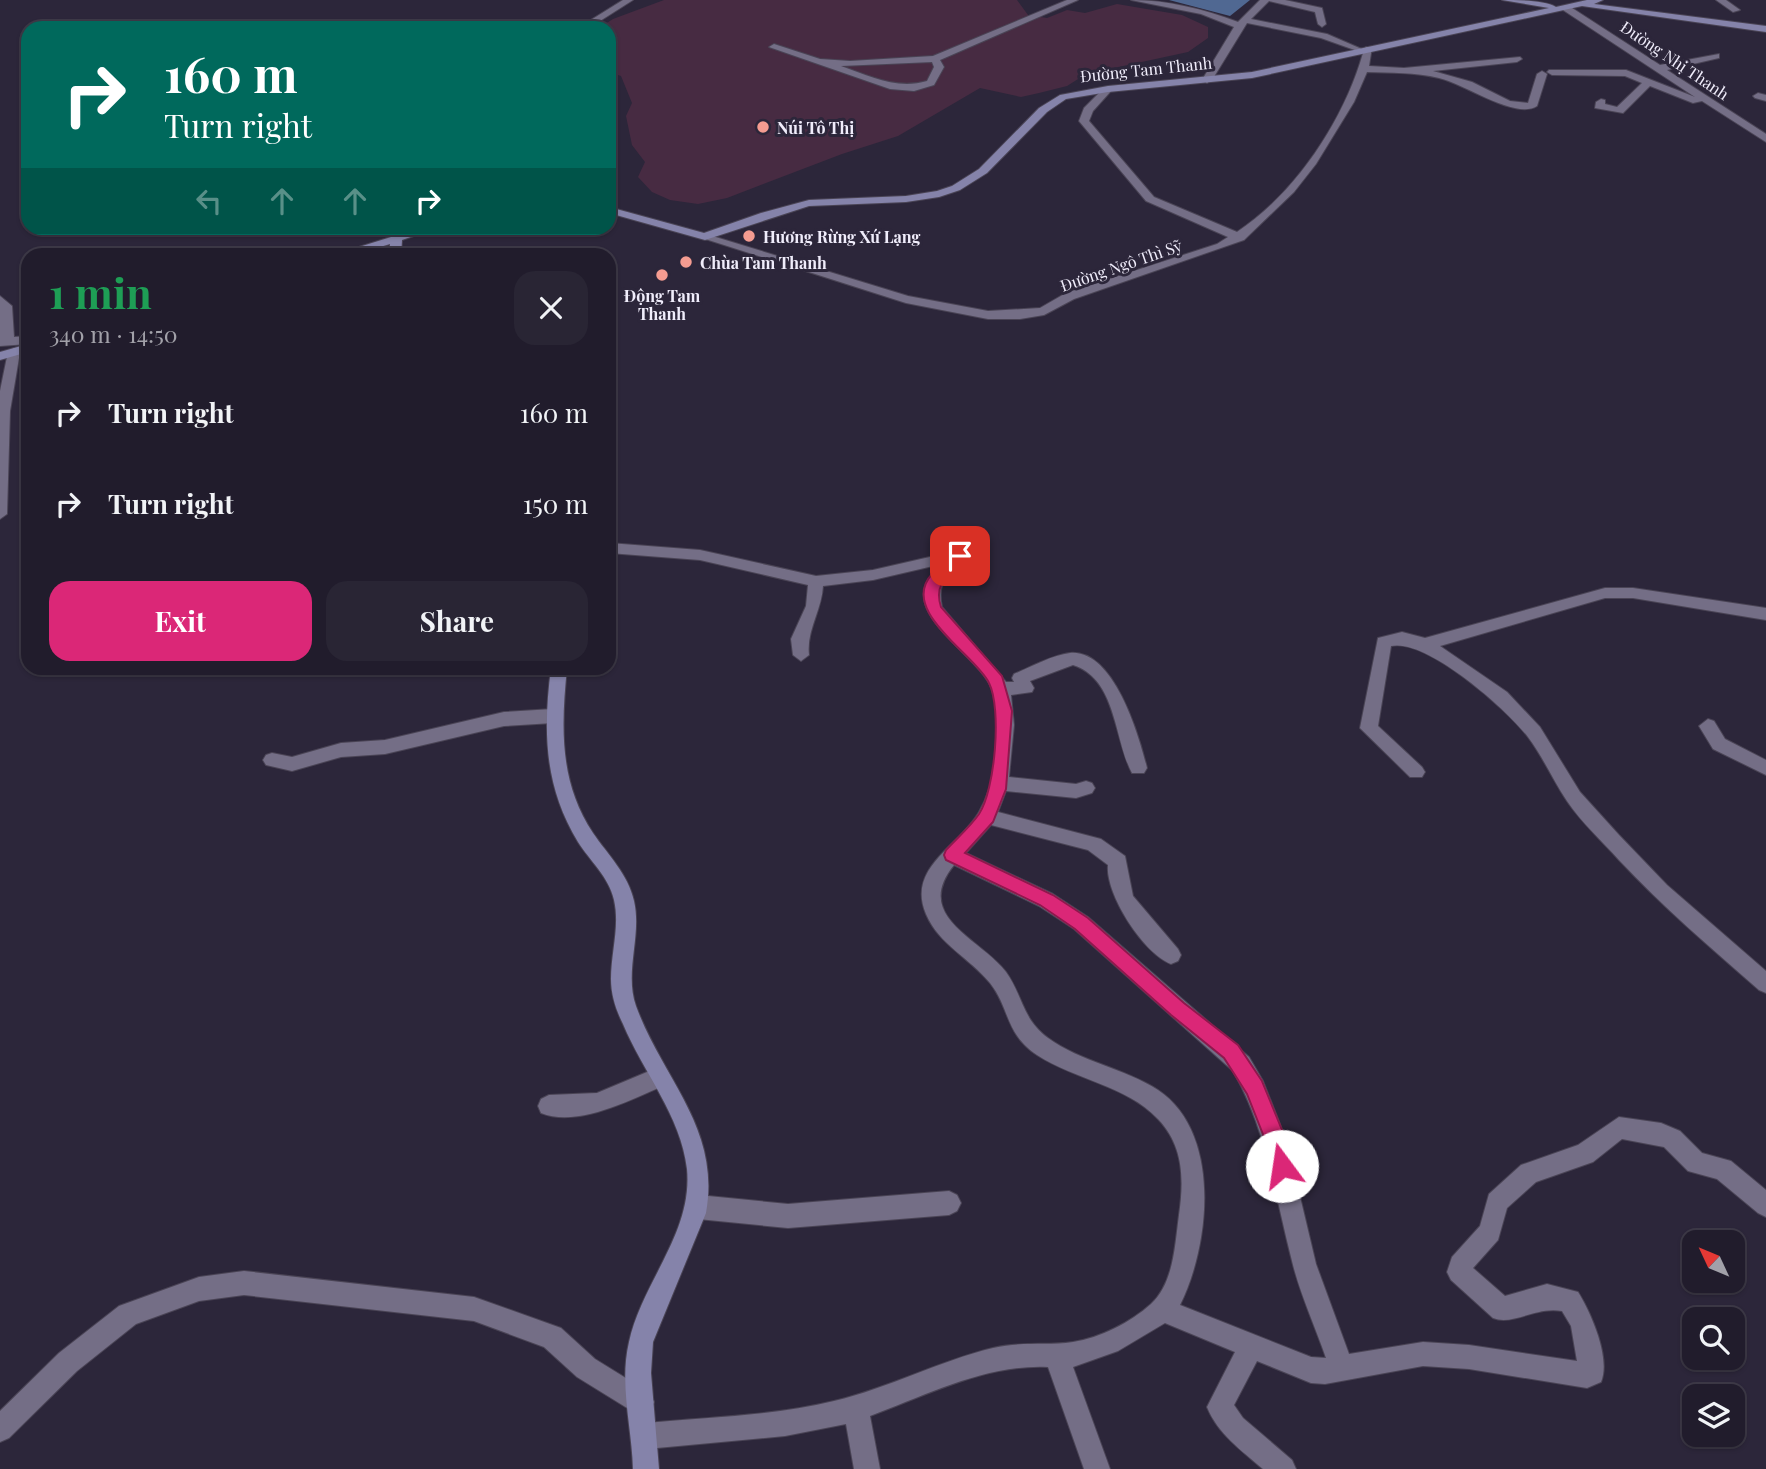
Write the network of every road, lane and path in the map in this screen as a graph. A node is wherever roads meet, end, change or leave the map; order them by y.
1 (629, 0) edge
2 (1074, 0) edge
3 (1135, 0) edge
4 (1265, 0) edge
5 (1273, 0) edge
6 (1506, 0) edge
7 (1599, 0) edge
8 (1720, 0) edge
9 (1573, 4) edge
10 (1257, 8) junction
11 (1736, 10) dead end
12 (1306, 17) dead end
13 (594, 21) edge
14 (1241, 23) junction
15 (1322, 24) dead end
16 (1766, 29) edge
17 (774, 47) dead end
18 (1364, 50) junction
19 (1716, 55) dead end
20 (935, 59) junction
21 (1517, 59) dead end
22 (817, 62) junction
23 (1661, 68) junction
24 (1365, 69) junction
25 (1414, 70) junction
26 (1206, 80) junction
27 (1649, 82) junction
28 (1108, 89) junction
29 (1601, 102) dead end
30 (1717, 106) junction
31 (1766, 139) edge
32 (616, 211) edge
33 (405, 235) edge
34 (397, 237) junction
35 (705, 237) junction
36 (1240, 238) junction
37 (362, 248) edge
38 (396, 248) edge
39 (0, 300) edge
40 (10, 348) edge
41 (0, 514) edge
42 (616, 549) edge
43 (816, 581) junction
44 (1766, 614) edge
45 (1425, 644) junction
46 (801, 655) dead end
47 (558, 675) edge
48 (1000, 689) junction
49 (553, 716) junction
50 (1708, 726) dead end
51 (272, 760) dead end
52 (1138, 768) dead end
53 (1766, 768) edge
54 (1416, 772) dead end
55 (999, 783) junction
56 (1086, 788) dead end
57 (987, 817) junction
58 (952, 855) junction
59 (1171, 955) dead end
60 (1766, 984) edge
61 (659, 1077) junction
62 (549, 1106) dead end
63 (949, 1203) dead end
64 (1766, 1205) edge
65 (698, 1207) junction
66 (1162, 1310) junction
67 (1251, 1346) junction
68 (1056, 1355) junction
69 (1342, 1368) junction
70 (641, 1402) junction
71 (856, 1408) junction
72 (0, 1429) edge
73 (646, 1436) junction
74 (646, 1469) edge
75 (867, 1469) edge
76 (1097, 1469) edge
77 (1283, 1469) edge

1 - 13 street
2 - 20 street
3 - 14 street
4 - 10 street
5 - 15 street
6 - 9 street
7 - 9 street, Đường Tam Thanh
8 - 11 street
9 - 16 street
9 - 18 street, Đường Tam Thanh
9 - 23 street, Đường Nhị Thanh
10 - 12 street
10 - 14 street
14 - 18 street
14 - 26 street
17 - 22 street
18 - 24 street, Đường Ngô Thì Sỹ
18 - 26 street, Đường Tam Thanh
19 - 23 street
20 - 22 street
20 - 22 street
21 - 25 street
23 - 30 street, Đường Nhị Thanh
24 - 25 street
24 - 36 street, Đường Ngô Thì Sỹ
25 - 27 street
26 - 28 street, Đường Tam Thanh
27 - 29 street
27 - 30 street
28 - 35 street, Đường Tam Thanh
28 - 36 street
30 - 31 street, Đường Nhị Thanh
32 - 35 street
33 - 34 street
34 - 37 street
34 - 38 street
35 - 36 street, Đường Ngô Thì Sỹ
39 - 40 street
40 - 41 street
42 - 43 street
43 - 46 street
43 - 48 street
44 - 45 street
45 - 54 street
45 - 60 street
47 - 49 street
48 - 52 street
48 - 55 street
49 - 51 street
49 - 61 street
50 - 53 street
55 - 56 street
55 - 57 street
57 - 58 street
57 - 59 street
58 - 66 street
58 - 69 street
61 - 62 street
61 - 65 street
63 - 65 street
64 - 69 street
65 - 70 street
66 - 67 street
66 - 68 street
67 - 69 street
67 - 77 street
68 - 71 street
68 - 76 street
70 - 72 street
70 - 73 street
71 - 73 street
71 - 75 street
73 - 74 street

